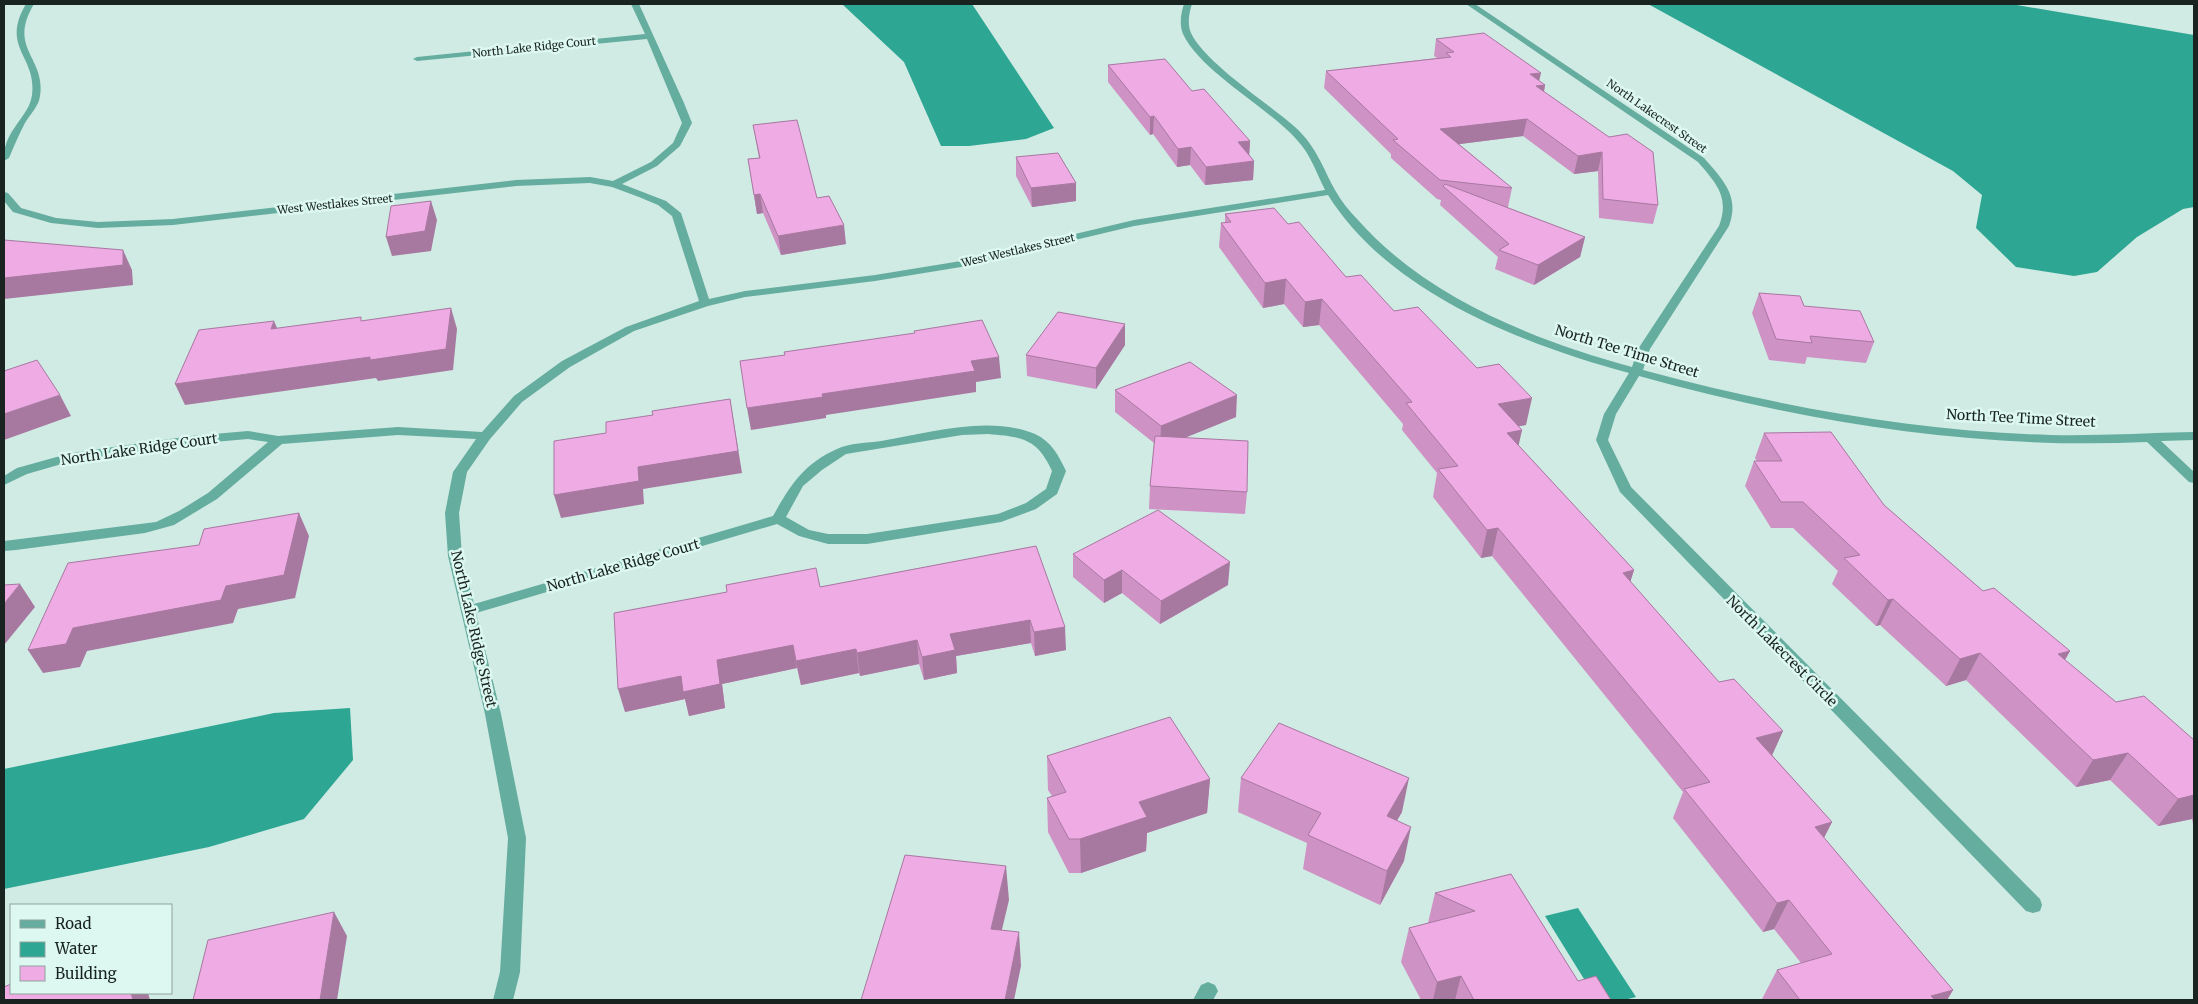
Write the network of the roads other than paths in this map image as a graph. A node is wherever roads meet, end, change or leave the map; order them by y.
1 (30, 4) edge
2 (635, 4) edge
3 (1188, 4) edge
4 (1470, 4) edge
5 (650, 36) junction
6 (418, 59) dead end
7 (4, 158) edge
8 (614, 184) junction
9 (1331, 192) junction
10 (4, 195) edge
11 (55, 221) joint
12 (705, 303) junction
13 (1636, 372) junction
14 (485, 436) junction
15 (2194, 436) edge
16 (2151, 439) junction
17 (278, 440) junction
18 (2194, 479) edge
19 (4, 481) edge
20 (778, 519) junction
21 (4, 546) edge
22 (467, 611) junction
23 (2033, 905) dead end
24 (503, 1000) edge

1 - 7 street
2 - 5 street
3 - 9 street, North Tee Time Street
4 - 13 street, North Lakecrest Street
5 - 6 street, North Lake Ridge Court
5 - 8 street
8 - 11 street, West Westlakes Street
8 - 12 street
9 - 12 street, West Westlakes Street
9 - 13 street, North Tee Time Street
10 - 11 street
12 - 14 street, North Lake Ridge Street
13 - 16 street, North Tee Time Street
13 - 23 street, North Lakecrest Circle
14 - 17 street, North Lake Ridge Court
14 - 22 street, North Lake Ridge Street
15 - 16 street, North Tee Time Street
16 - 18 street
17 - 19 street, North Lake Ridge Court
17 - 21 street
20 - 20 street
20 - 22 street, North Lake Ridge Court
22 - 24 street, North Lake Ridge Street

